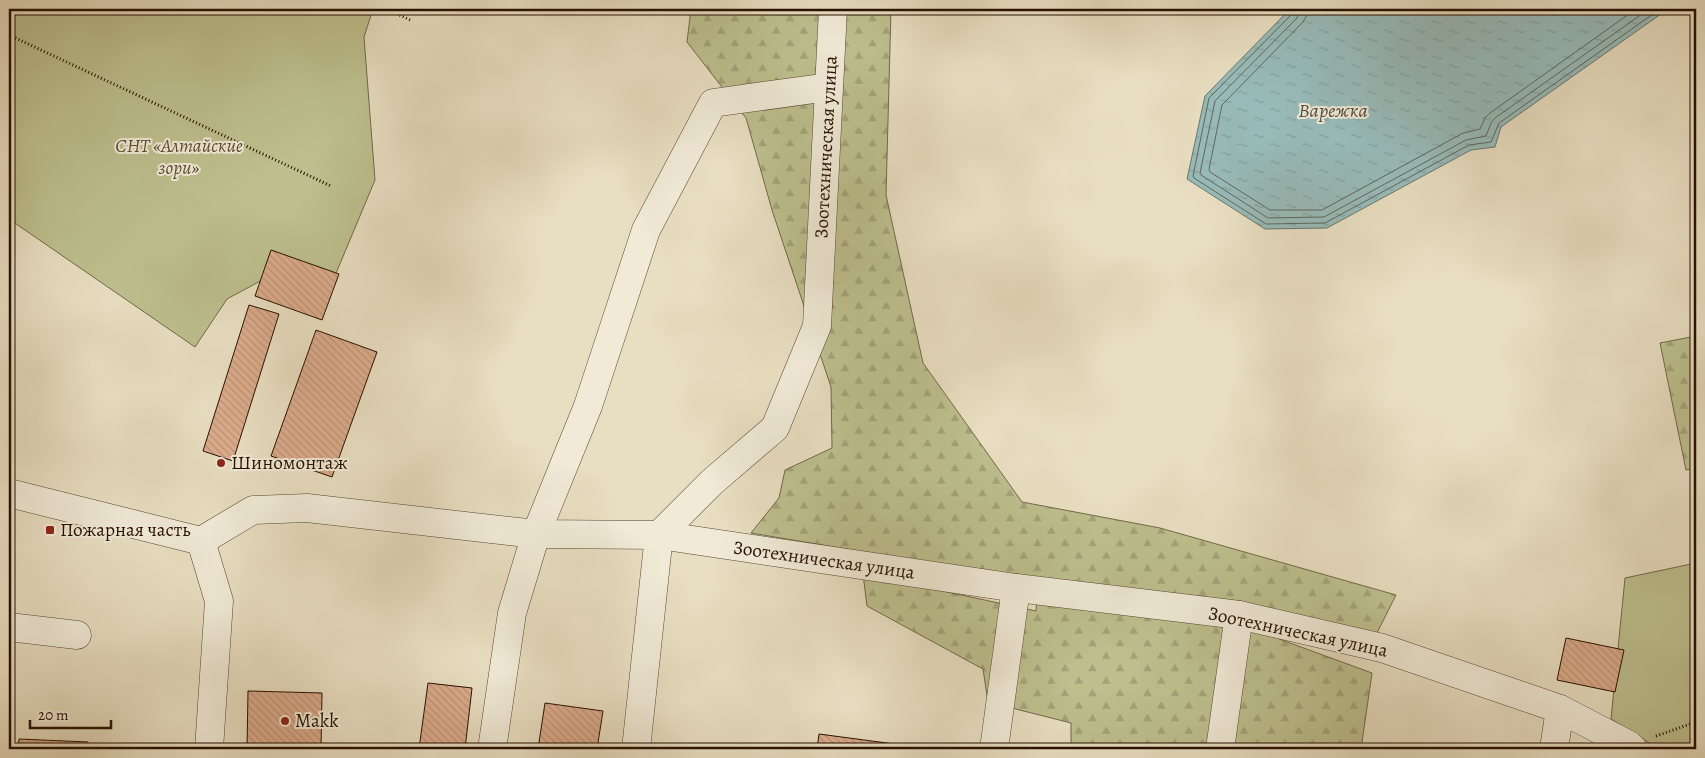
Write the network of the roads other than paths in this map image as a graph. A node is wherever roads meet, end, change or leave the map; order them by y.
1 (834, 9) edge
2 (829, 87) junction
3 (9, 493) edge
4 (536, 534) junction
5 (659, 535) junction
6 (201, 540) junction
7 (1016, 588) junction
8 (1239, 615) junction
9 (9, 627) edge
10 (77, 635) dead end
11 (1560, 709) junction
12 (1631, 747) edge
13 (209, 749) edge
14 (492, 749) edge
15 (636, 749) edge
16 (994, 749) edge
17 (1220, 749) edge
18 (1554, 749) edge

1 - 2 street, Зоотехническая улица
2 - 4 street
2 - 5 street, Зоотехническая улица
3 - 6 street
4 - 5 street
4 - 6 street
4 - 14 street
5 - 7 street, Зоотехническая улица
5 - 15 street
6 - 13 street
7 - 8 street, Зоотехническая улица
7 - 16 street
8 - 11 street, Зоотехническая улица
8 - 17 street
9 - 10 street
11 - 12 street, Зоотехническая улица
11 - 18 street

